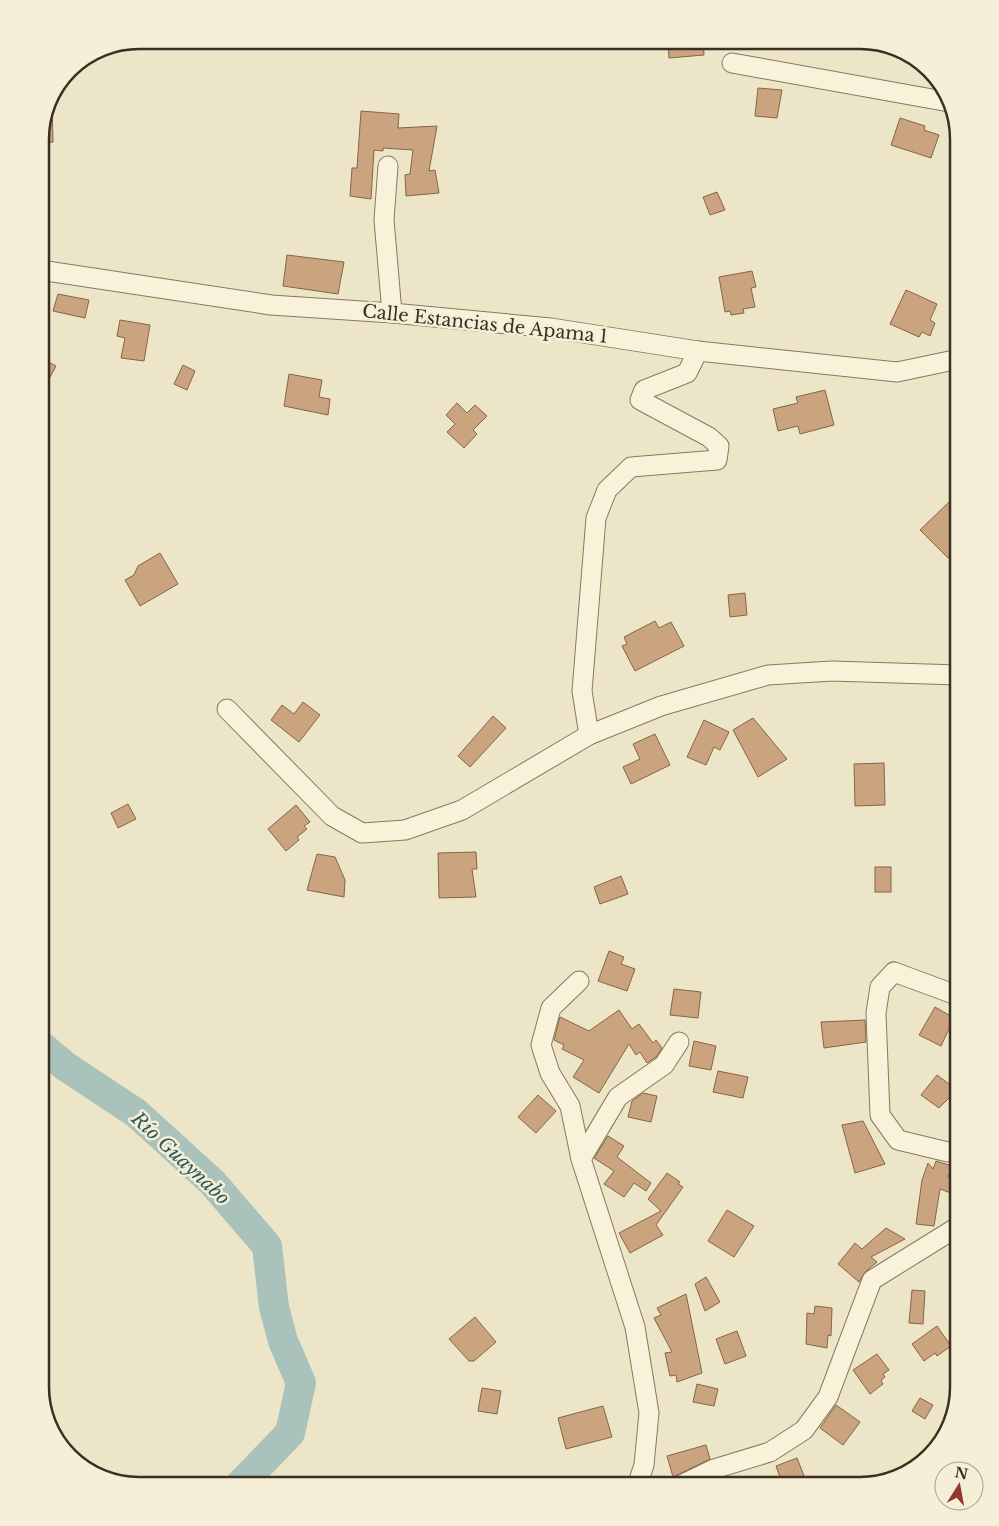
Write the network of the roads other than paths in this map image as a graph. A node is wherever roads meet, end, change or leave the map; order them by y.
1 (732, 63) dead end
2 (941, 101) edge
3 (388, 166) dead end
4 (49, 271) edge
5 (392, 313) junction
6 (698, 351) junction
7 (950, 361) edge
8 (950, 675) edge
9 (227, 709) dead end
10 (589, 735) junction
11 (579, 981) dead end
12 (950, 993) edge
13 (679, 1042) dead end
14 (948, 1152) dead end
15 (581, 1159) junction
16 (950, 1232) edge
17 (640, 1477) edge
18 (698, 1477) edge

1 - 2 street
3 - 5 street
4 - 5 street, Calle Estancias de Apama 1
5 - 6 street, Calle Estancias de Apama 1
6 - 7 street, Calle Estancias de Apama 1
6 - 10 street
8 - 10 street
9 - 10 street
11 - 15 street
12 - 14 street
13 - 15 street
15 - 17 street
16 - 18 street

